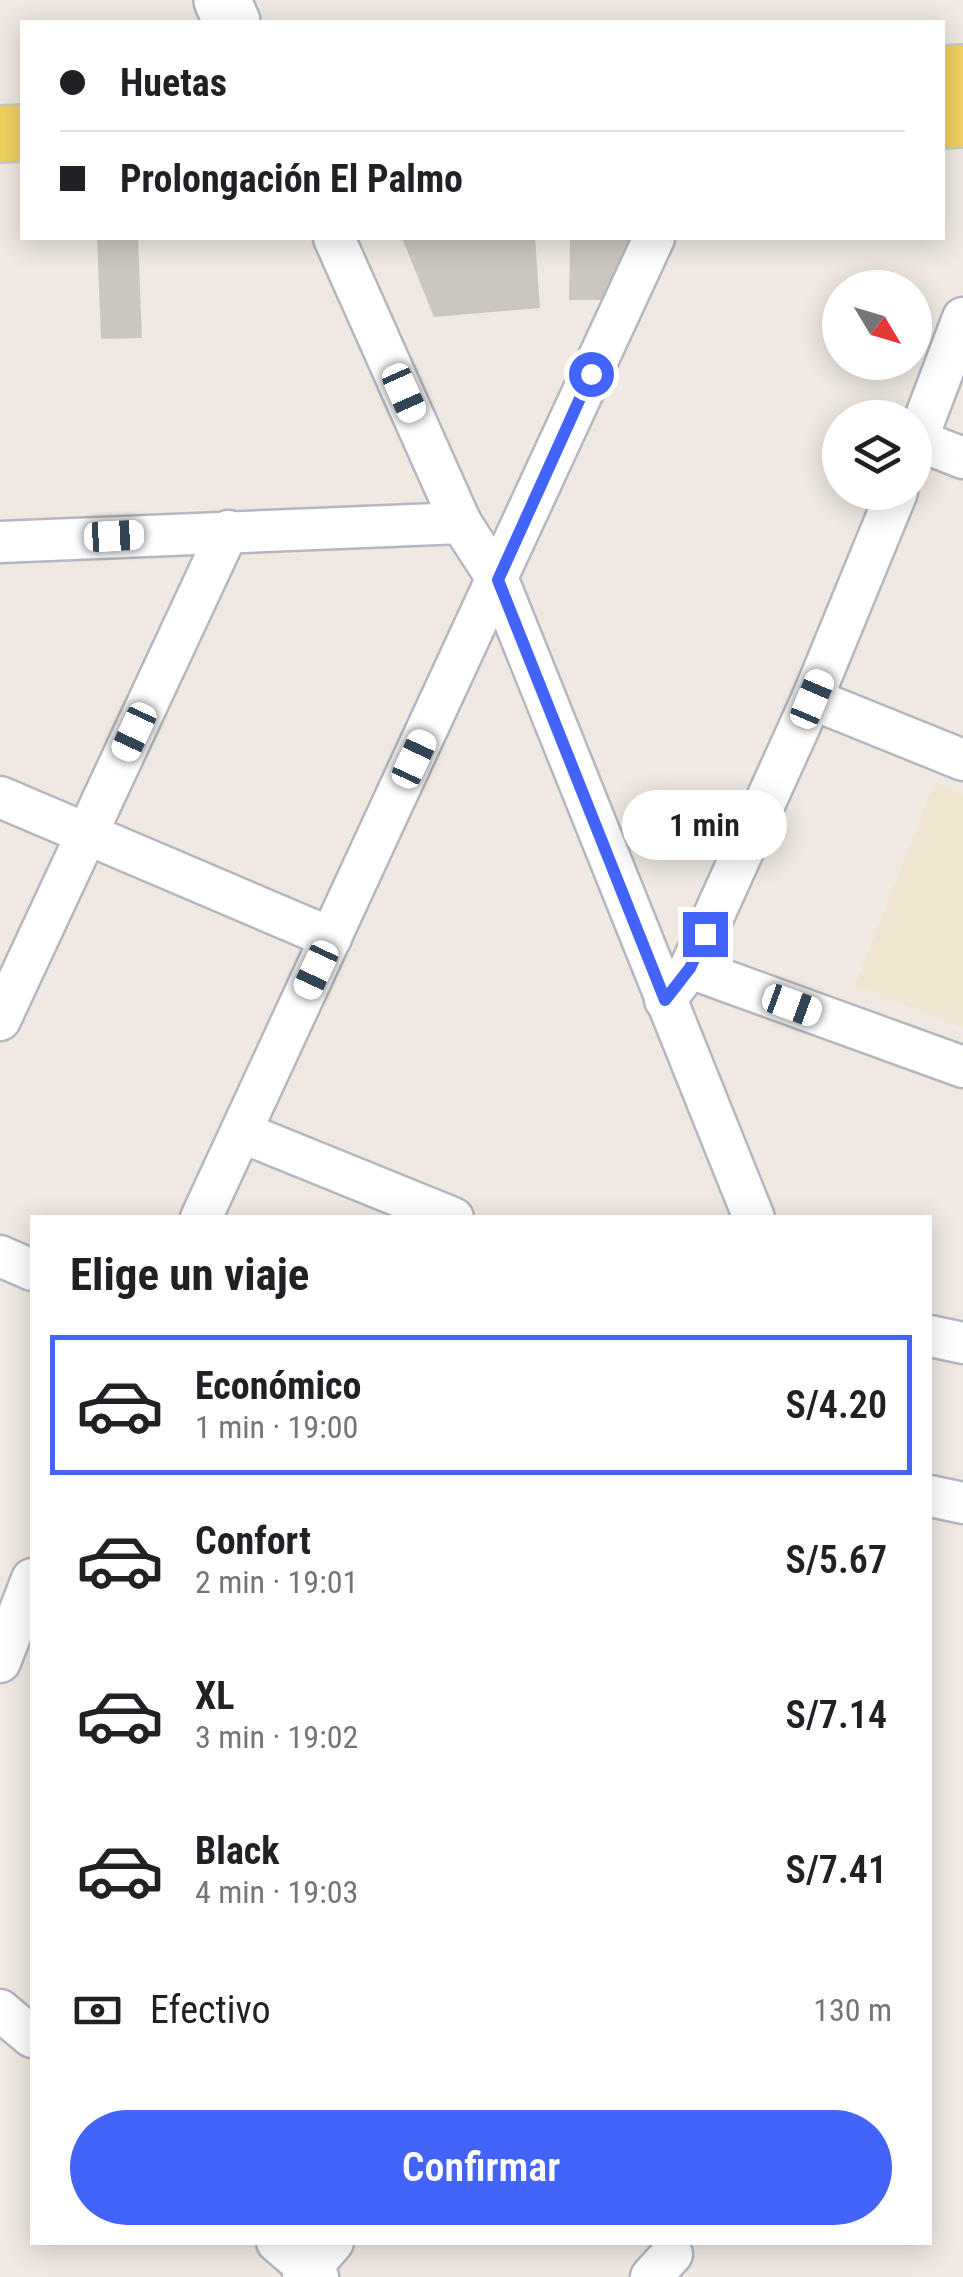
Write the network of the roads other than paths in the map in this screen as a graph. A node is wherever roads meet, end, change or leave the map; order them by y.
1 (335, 240) edge
2 (653, 240) edge
3 (963, 318) edge
4 (932, 400) edge
5 (932, 447) edge
6 (963, 458) edge
7 (890, 510) edge
8 (461, 523) junction
9 (228, 531) junction
10 (0, 542) edge
11 (498, 580) junction
12 (812, 699) junction
13 (963, 760) edge
14 (0, 797) edge
15 (87, 834) junction
16 (332, 938) junction
17 (690, 968) junction
18 (665, 1000) junction
19 (0, 1020) edge
20 (963, 1068) edge
21 (241, 1132) junction
22 (202, 1215) edge
23 (447, 1215) edge
24 (753, 1215) edge
25 (0, 1256) edge
26 (30, 1269) edge
27 (932, 1336) edge
28 (963, 1343) edge
29 (932, 1496) edge
30 (963, 1503) edge
31 (0, 1562) edge
32 (30, 1577) edge
33 (30, 1583) edge
34 (0, 1662) edge
35 (0, 2010) edge
36 (30, 2036) edge
37 (282, 2245) edge
38 (316, 2266) edge

1 - 8 street
2 - 11 street
3 - 4 street
5 - 6 street
7 - 12 street
8 - 9 street
8 - 11 street
9 - 10 street
9 - 15 street
11 - 16 street
11 - 18 street
12 - 13 street
12 - 17 street
14 - 15 street
15 - 16 street
15 - 19 street
16 - 21 street
17 - 18 street
17 - 20 street
18 - 24 street
21 - 22 street
21 - 23 street
25 - 26 street
27 - 28 street
29 - 30 street
31 - 32 street
33 - 34 street
35 - 36 street
37 - 38 street

